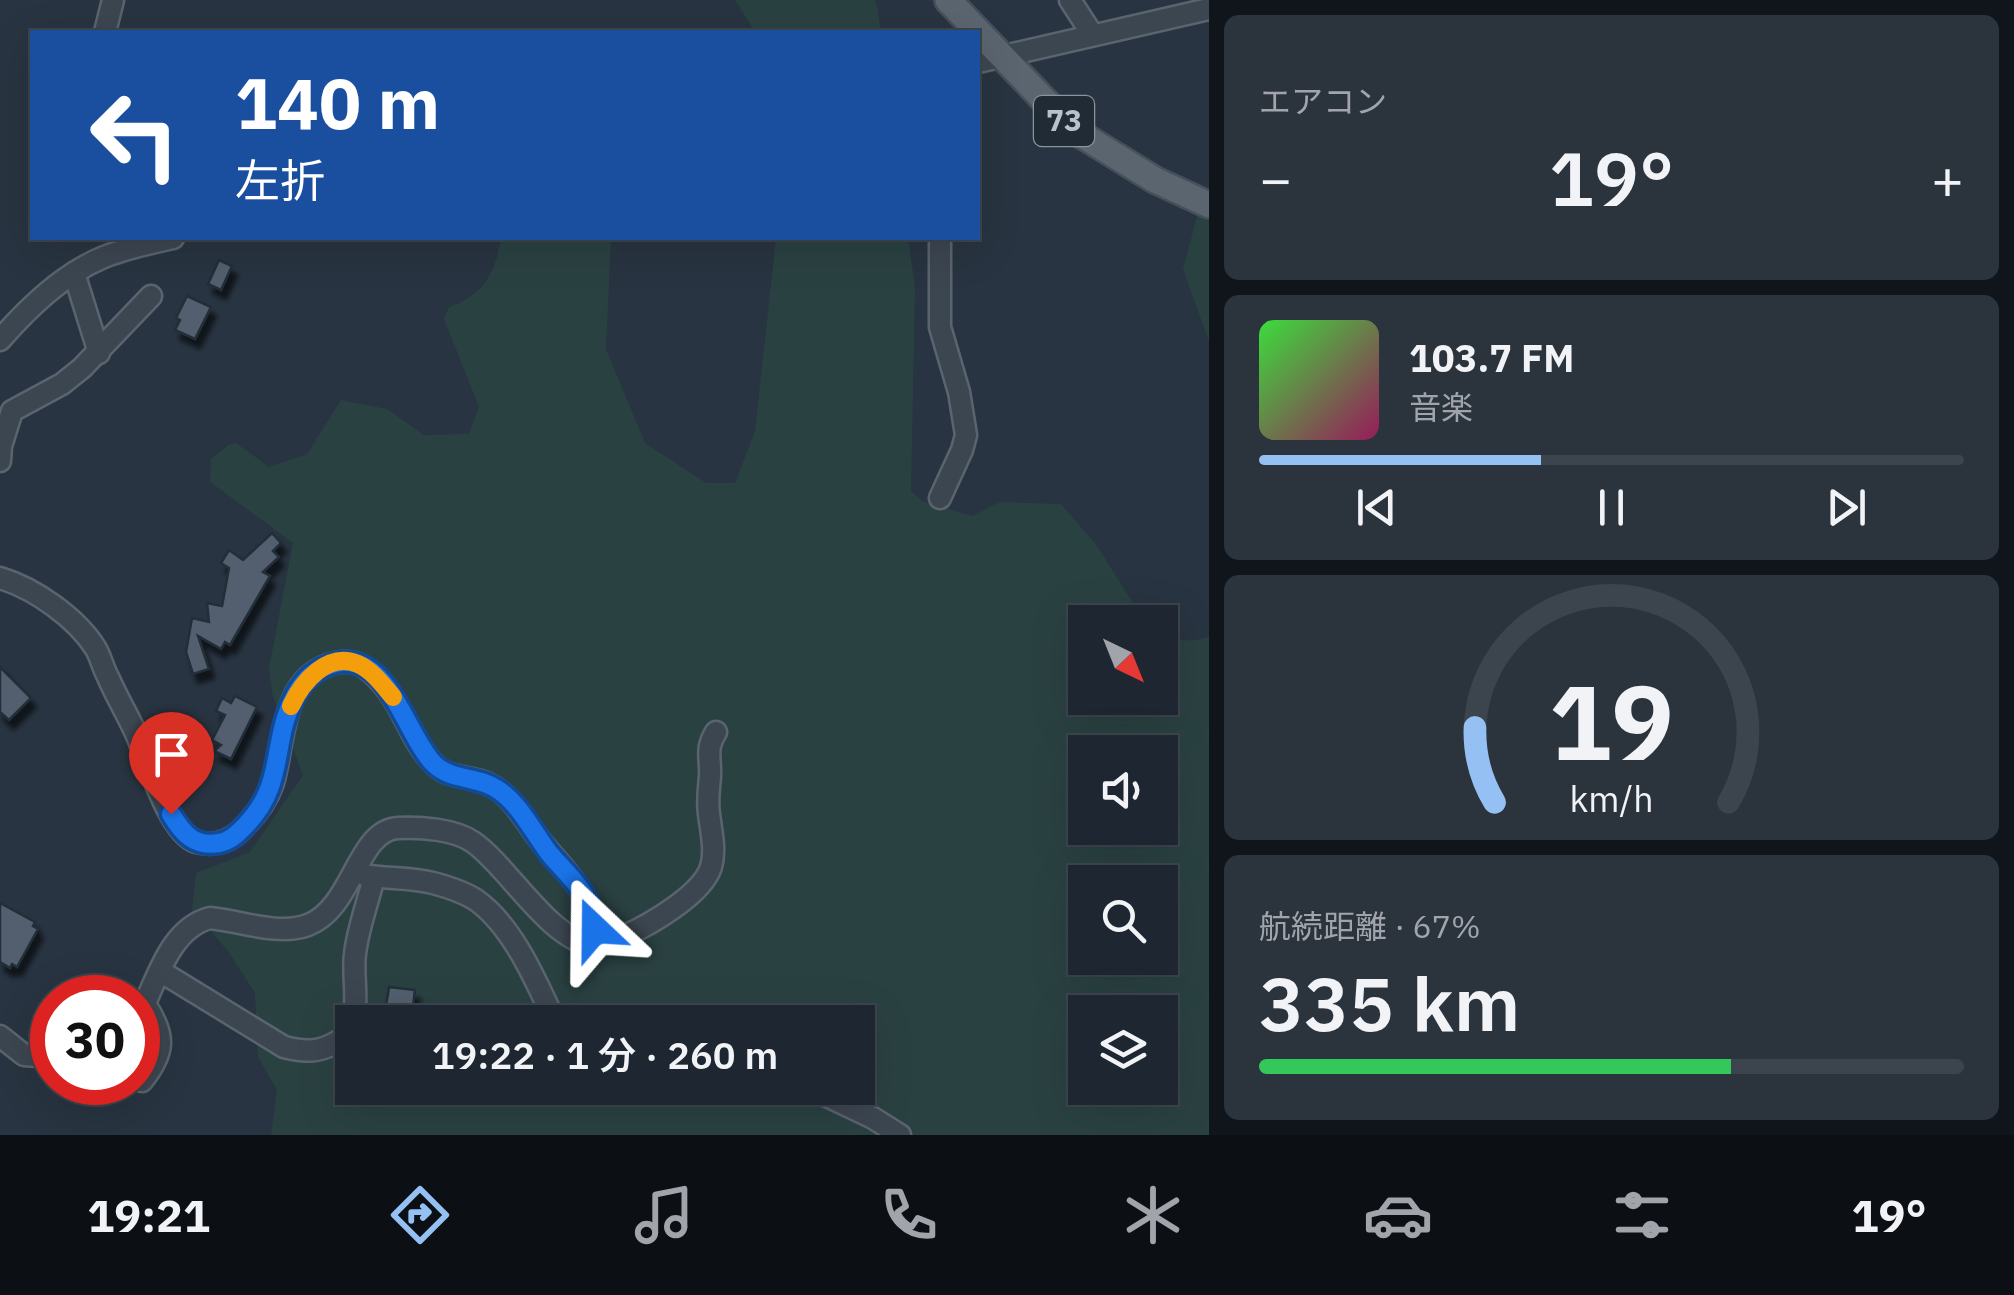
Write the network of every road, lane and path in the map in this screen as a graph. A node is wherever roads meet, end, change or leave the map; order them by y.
1 (113, 0) edge
2 (948, 0) edge
3 (1070, 0) edge
4 (1209, 8) edge
5 (106, 30) edge
6 (977, 30) edge
7 (980, 33) edge
8 (1092, 34) junction
9 (1003, 57) junction
10 (980, 62) edge
11 (1209, 205) edge
12 (165, 240) edge
13 (940, 240) edge
14 (74, 273) junction
15 (152, 296) dead end
16 (0, 340) edge
17 (99, 353) junction
18 (1, 465) edge
19 (940, 498) dead end
20 (0, 578) edge
21 (716, 732) dead end
22 (365, 875) junction
23 (592, 945) junction
24 (160, 972) junction
25 (159, 975) edge
26 (546, 1005) edge
27 (0, 1036) edge
28 (30, 1055) edge
29 (846, 1105) edge
30 (900, 1135) edge

1 - 5 street
2 - 6 main road, 73
3 - 8 street
4 - 8 street
7 - 9 main road, 73
8 - 9 street
9 - 10 street
9 - 11 main road, 73
12 - 14 street
13 - 19 street
14 - 16 street
14 - 17 street
15 - 17 street
17 - 18 street
20 - 23 street
21 - 23 street
22 - 23 street
22 - 24 street
22 - 24 street
22 - 26 street
24 - 25 street
27 - 28 street
29 - 30 street

